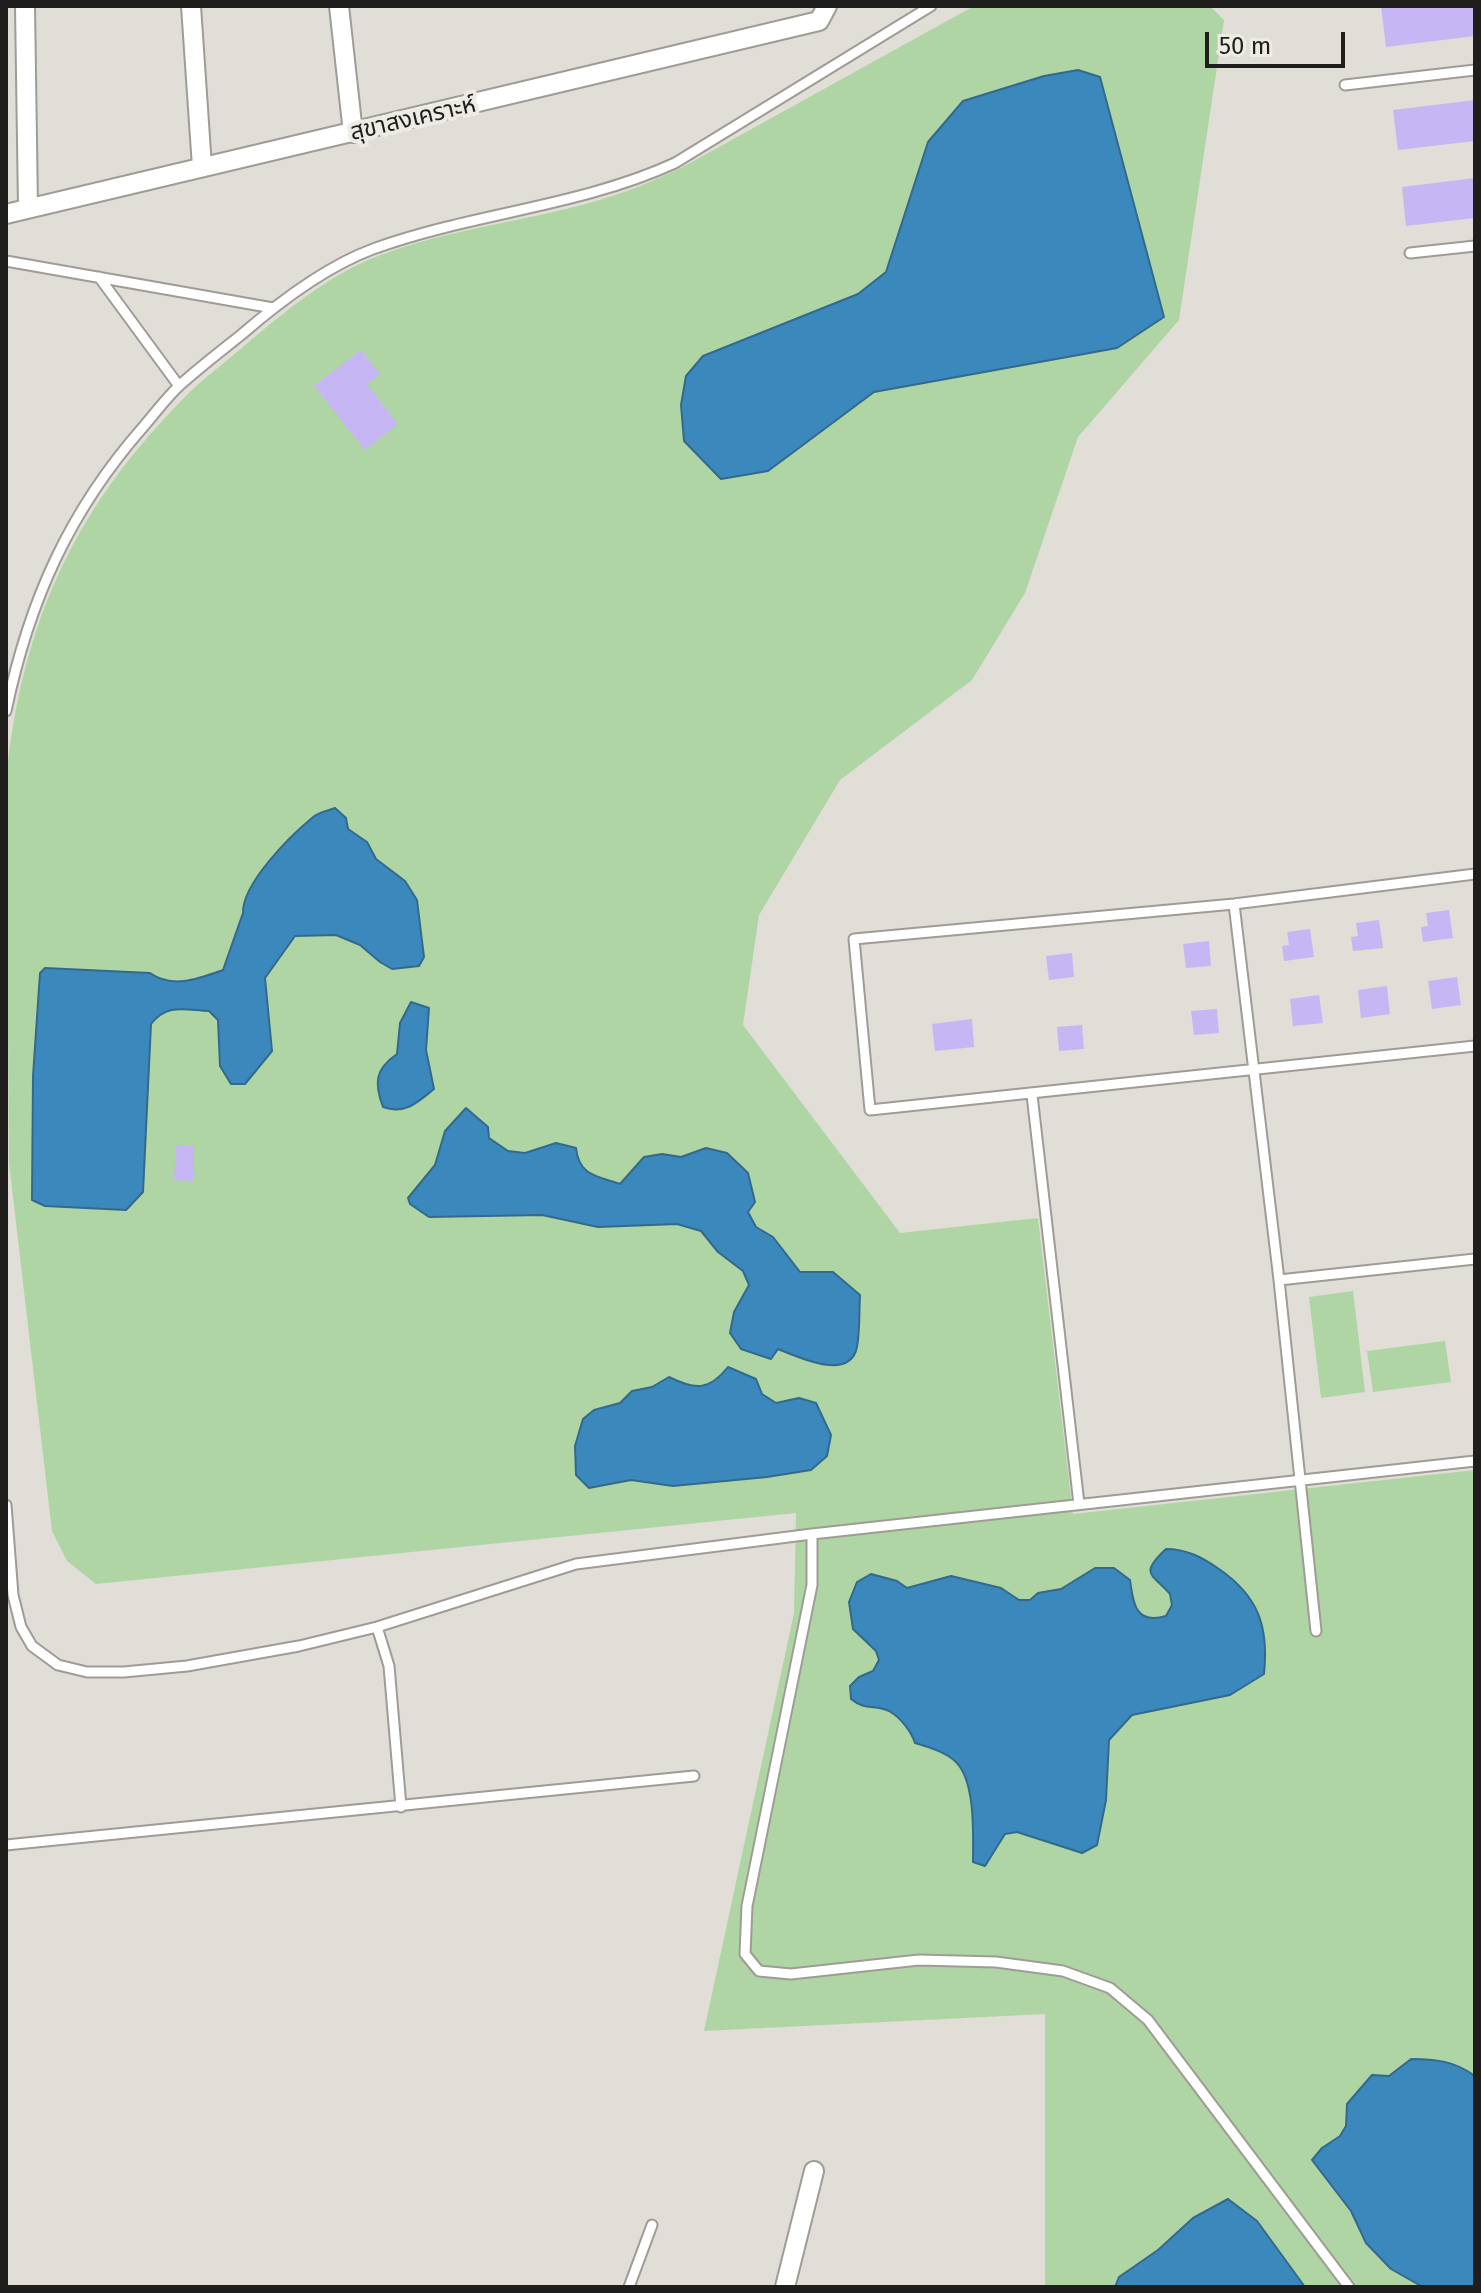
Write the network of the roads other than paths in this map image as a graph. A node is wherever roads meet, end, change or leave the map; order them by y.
1 (25, 6) edge
2 (191, 6) edge
3 (339, 6) edge
4 (931, 6) edge
5 (823, 14) edge
6 (1475, 70) edge
7 (1345, 85) dead end
8 (353, 133) junction
9 (202, 167) junction
10 (28, 208) junction
11 (6, 214) edge
12 (1475, 246) edge
13 (1410, 253) dead end
14 (6, 261) edge
15 (99, 277) junction
16 (273, 308) junction
17 (179, 386) junction
18 (6, 711) edge
19 (1475, 874) edge
20 (1234, 904) junction
21 (1475, 1046) edge
22 (1254, 1071) junction
23 (1032, 1095) junction
24 (1475, 1259) edge
25 (1279, 1280) junction
26 (1475, 1461) edge
27 (1300, 1480) junction
28 (1079, 1504) junction
29 (6, 1505) edge
30 (812, 1534) junction
31 (377, 1627) junction
32 (1316, 1631) dead end
33 (694, 1776) dead end
34 (401, 1807) junction
35 (6, 1845) edge
36 (814, 2171) dead end
37 (652, 2225) dead end
38 (629, 2287) edge
39 (785, 2287) edge
40 (1349, 2287) edge

1 - 10 street
2 - 9 street
3 - 8 street
4 - 16 lane
5 - 8 street, สุขาสงเคราะห์
6 - 7 lane
8 - 9 street, สุขาสงเคราะห์
9 - 10 street, สุขาสงเคราะห์
10 - 11 street, สุขาสงเคราะห์
12 - 13 lane
14 - 15 lane
15 - 16 lane
15 - 17 lane
16 - 17 lane
17 - 18 lane
19 - 20 lane
20 - 22 lane
20 - 23 lane
21 - 22 lane
22 - 23 lane
22 - 25 lane
23 - 28 lane
24 - 25 lane
25 - 27 lane
26 - 27 lane
27 - 28 lane
27 - 32 lane
28 - 30 lane
29 - 31 lane
30 - 31 lane
30 - 40 lane
31 - 34 lane
33 - 34 lane
34 - 35 lane
36 - 39 street
37 - 38 lane

